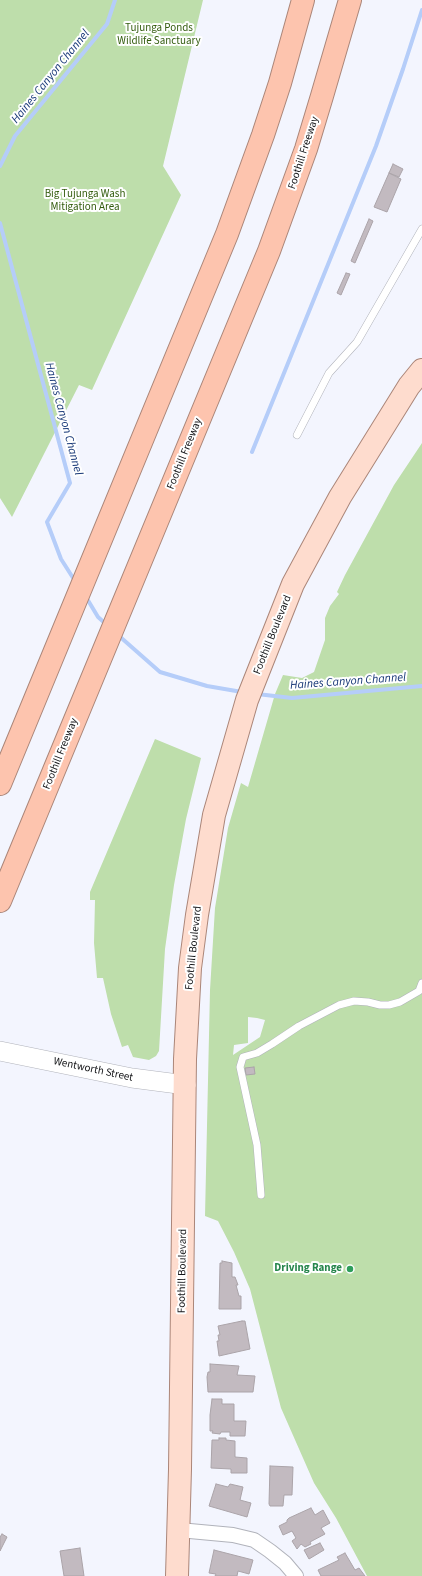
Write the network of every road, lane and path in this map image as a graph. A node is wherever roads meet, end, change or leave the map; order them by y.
1 (303, 0) edge
2 (350, 0) edge
3 (422, 229) edge
4 (422, 370) edge
5 (298, 435) dead end
6 (0, 784) edge
7 (0, 901) edge
8 (422, 983) edge
9 (421, 992) edge
10 (0, 1051) edge
11 (186, 1085) junction
12 (261, 1195) dead end
13 (179, 1530) junction
14 (177, 1576) edge
15 (296, 1576) edge

1 - 6 highway
2 - 7 highway, Foothill Freeway
3 - 5 lane
4 - 11 main road, Foothill Boulevard
8 - 9 lane
9 - 12 lane
10 - 11 main road, Wentworth Street
11 - 13 main road, Foothill Boulevard
13 - 14 main road, Foothill Boulevard
13 - 15 street

